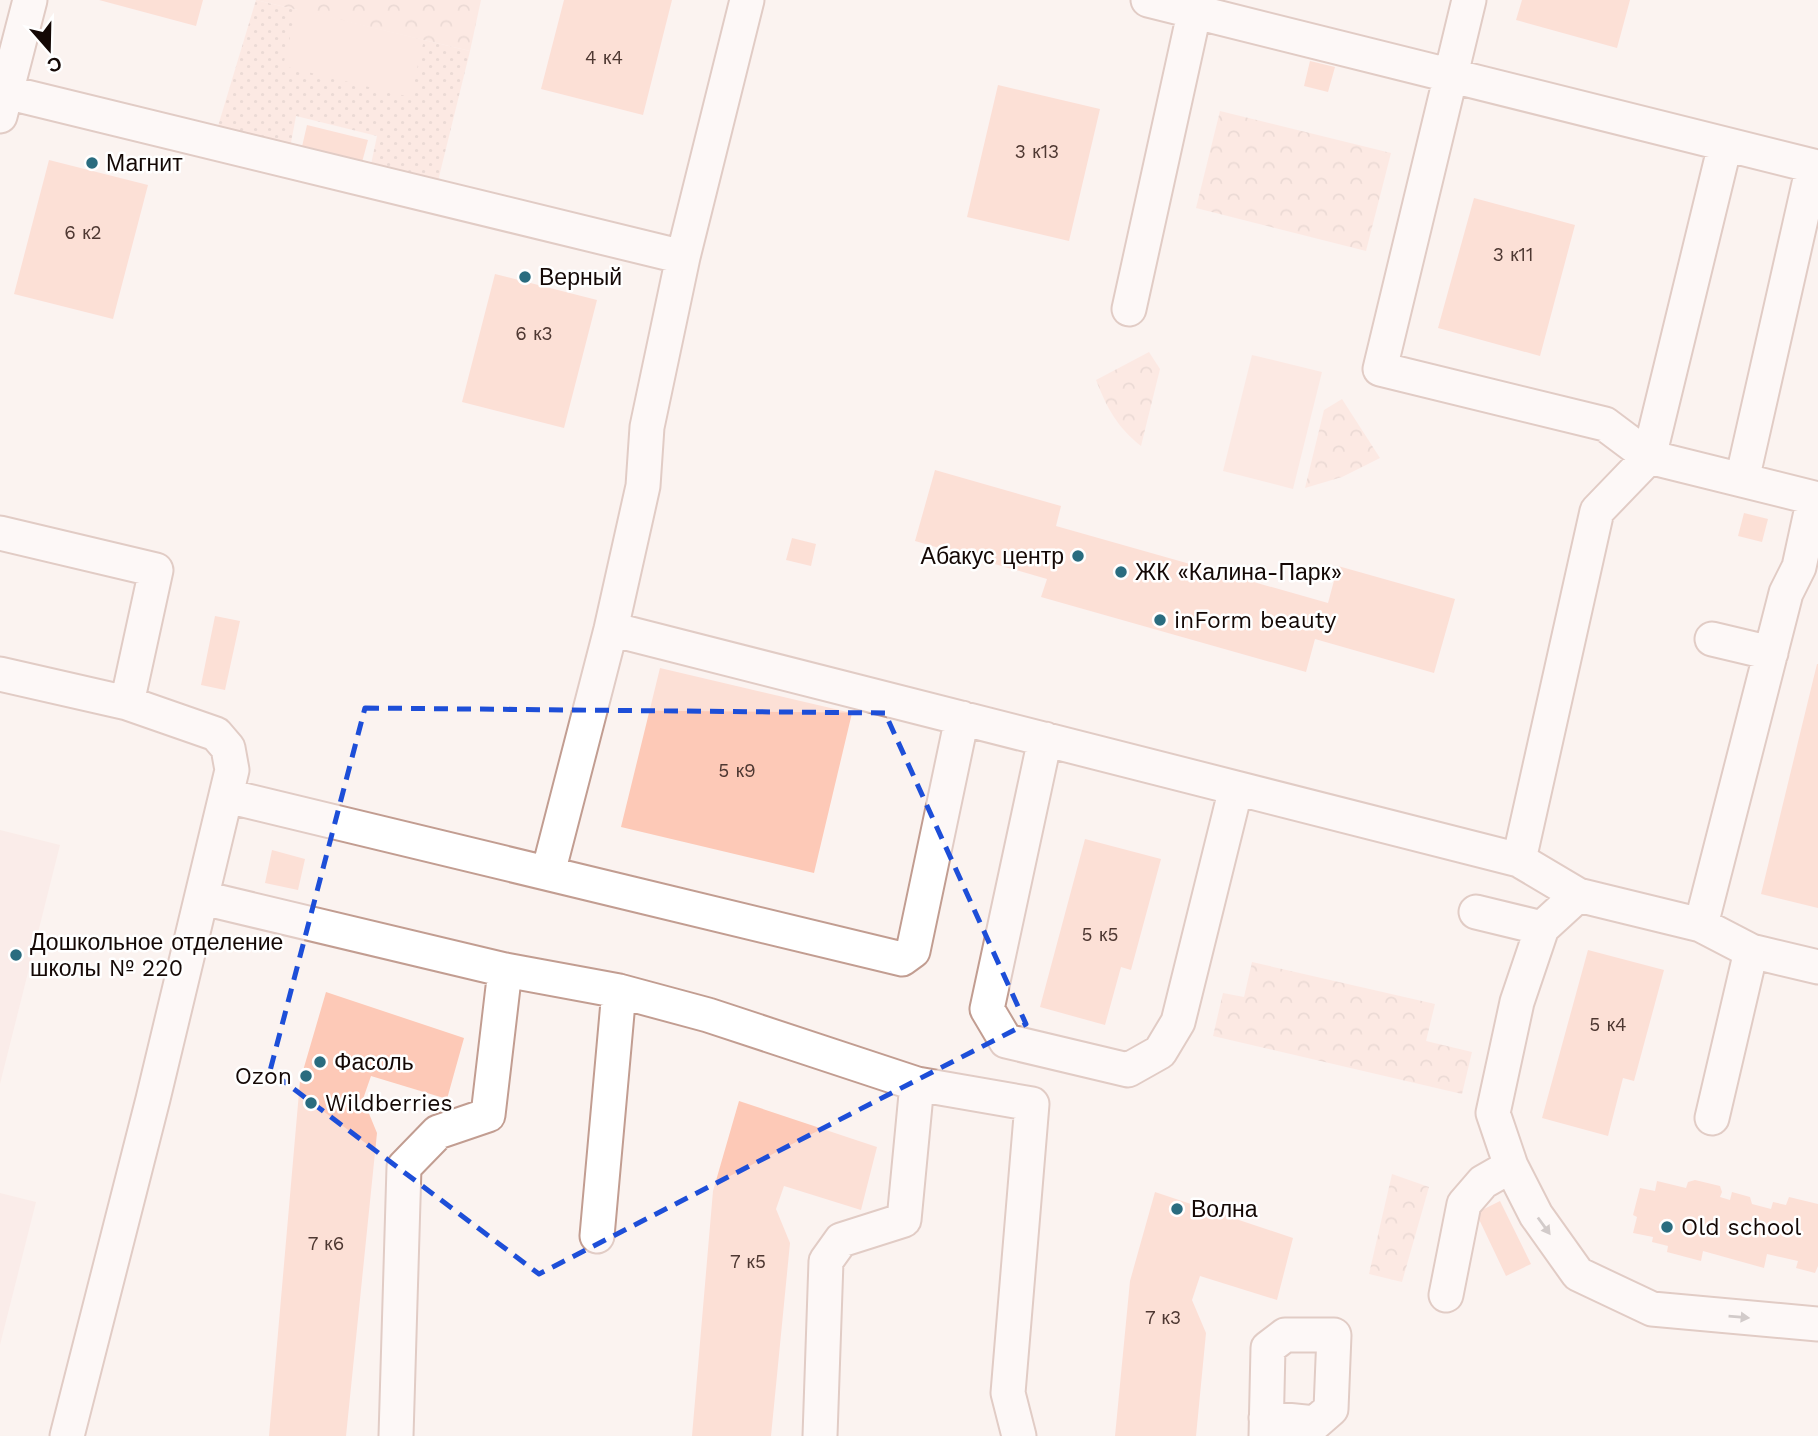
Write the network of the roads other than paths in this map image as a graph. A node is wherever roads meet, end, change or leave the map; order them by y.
1 (30, 0) edge
2 (747, 0) edge
3 (1148, 0) edge
4 (1469, 0) edge
5 (1196, 6) edge
6 (1450, 76) junction
7 (3, 104) edge
8 (1725, 145) junction
9 (1816, 167) edge
10 (683, 257) junction
11 (1129, 309) dead end
12 (1649, 457) junction
13 (1742, 480) junction
14 (1816, 499) edge
15 (0, 533) edge
16 (611, 629) junction
17 (1712, 639) dead end
18 (1771, 653) junction
19 (0, 674) edge
20 (127, 703) junction
21 (962, 718) junction
22 (1045, 739) junction
23 (1236, 788) junction
24 (228, 796) junction
25 (1519, 860) junction
26 (548, 873) junction
27 (1578, 895) junction
28 (203, 898) junction
29 (1476, 912) dead end
30 (1701, 925) junction
31 (1542, 928) junction
32 (1751, 951) junction
33 (1818, 967) edge
34 (505, 970) junction
35 (620, 991) junction
36 (917, 1084) junction
37 (1712, 1118) dead end
38 (1511, 1166) junction
39 (597, 1236) dead end
40 (1446, 1294) dead end
41 (1818, 1324) edge
42 (67, 1436) edge
43 (396, 1436) edge
44 (820, 1436) edge
45 (1018, 1436) edge

1 - 7 lane
2 - 10 lane
3 - 5 lane
4 - 6 lane
5 - 6 lane
5 - 11 lane
6 - 8 lane
6 - 12 lane
7 - 10 lane
8 - 9 lane
8 - 12 lane
9 - 13 lane
10 - 16 lane
12 - 13 lane
12 - 25 lane
13 - 14 lane
14 - 18 lane
15 - 20 lane
16 - 21 lane
16 - 26 lane
17 - 18 lane
18 - 30 lane
19 - 20 lane
20 - 24 lane
21 - 22 lane
21 - 26 lane
22 - 23 lane
22 - 23 lane
23 - 25 lane
24 - 26 lane
24 - 28 lane
25 - 27 lane
27 - 30 lane
27 - 31 lane
28 - 34 lane
28 - 42 lane
29 - 31 lane
30 - 32 lane
31 - 38 lane
32 - 33 lane
32 - 37 lane
34 - 35 lane
34 - 43 lane
35 - 36 lane
35 - 39 lane
36 - 44 lane
36 - 45 lane
38 - 40 lane
38 -> 41 lane

